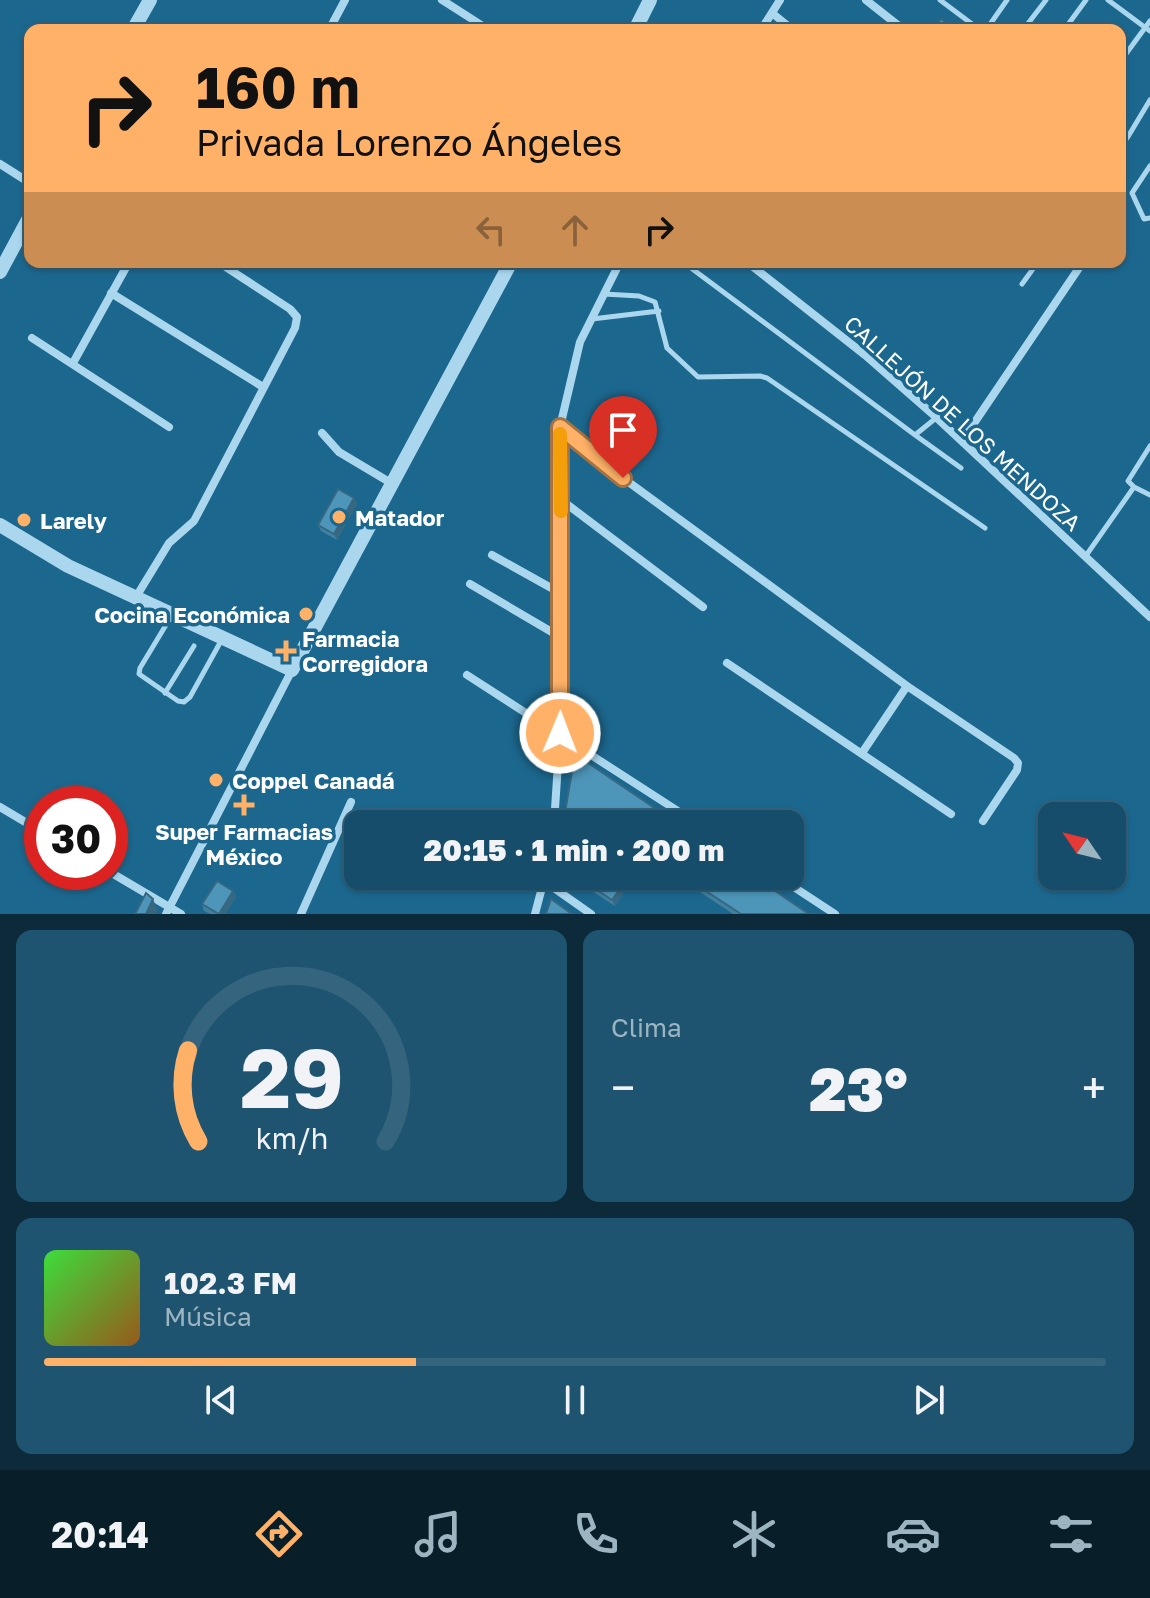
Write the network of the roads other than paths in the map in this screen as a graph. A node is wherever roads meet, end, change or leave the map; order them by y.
1 (150, 0) edge
2 (345, 0) edge
3 (442, 0) edge
4 (650, 0) edge
5 (780, 0) edge
6 (866, 0) edge
7 (940, 0) edge
8 (1007, 0) edge
9 (1046, 0) edge
10 (1086, 0) edge
11 (1108, 0) edge
12 (772, 13) junction
13 (1150, 21) edge
14 (136, 24) edge
15 (332, 24) edge
16 (480, 24) edge
17 (638, 24) edge
18 (765, 24) edge
19 (786, 24) edge
20 (896, 24) edge
21 (974, 24) edge
22 (988, 24) edge
23 (1028, 24) edge
24 (1068, 24) edge
25 (1148, 29) edge
26 (1126, 55) edge
27 (1150, 100) edge
28 (1126, 133) edge
29 (1129, 135) junction
30 (1126, 139) edge
31 (0, 164) edge
32 (1150, 166) edge
33 (24, 179) edge
34 (1150, 218) edge
35 (24, 227) edge
36 (126, 268) edge
37 (227, 268) edge
38 (508, 268) edge
39 (617, 268) edge
40 (691, 268) edge
41 (755, 268) edge
42 (1034, 268) edge
43 (1079, 268) edge
44 (0, 272) edge
45 (1022, 284) dead end
46 (111, 293) junction
47 (604, 294) junction
48 (659, 311) junction
49 (591, 320) junction
50 (32, 338) dead end
51 (73, 363) junction
52 (263, 387) junction
53 (937, 418) junction
54 (169, 427) dead end
55 (560, 427) junction
56 (322, 433) dead end
57 (915, 435) junction
58 (962, 441) junction
59 (1150, 446) edge
60 (961, 468) dead end
61 (391, 483) junction
62 (1134, 487) junction
63 (1150, 495) edge
64 (560, 499) junction
65 (0, 525) edge
66 (985, 528) dead end
67 (492, 555) dead end
68 (1085, 557) junction
69 (470, 584) dead end
70 (562, 594) junction
71 (136, 597) junction
72 (703, 607) dead end
73 (173, 614) junction
74 (1150, 617) edge
75 (223, 637) junction
76 (562, 638) junction
77 (194, 646) dead end
78 (727, 663) dead end
79 (292, 670) junction
80 (467, 675) dead end
81 (907, 686) junction
82 (165, 693) junction
83 (560, 733) junction
84 (862, 753) junction
85 (351, 802) dead end
86 (0, 807) edge
87 (555, 810) edge
88 (677, 810) edge
89 (951, 814) dead end
90 (24, 821) edge
91 (983, 821) dead end
92 (128, 884) edge
93 (542, 890) edge
94 (560, 890) edge
95 (798, 890) edge
96 (168, 910) edge
97 (181, 914) edge
98 (301, 914) edge
99 (535, 914) edge
100 (591, 914) edge
101 (835, 914) edge

1 - 14 street
2 - 15 street
3 - 16 street
4 - 17 street
5 - 12 street
6 - 20 street
7 - 21 lane
8 - 22 lane
9 - 23 lane
10 - 24 lane
11 - 25 lane
12 - 18 street
12 - 19 street
13 - 25 lane
25 - 26 lane
27 - 29 lane
28 - 29 lane
29 - 30 lane
31 - 33 street
32 - 34 lane
35 - 44 street
36 - 46 street
37 - 52 street
38 - 61 street
39 - 47 street
40 - 57 lane
41 - 53 street, CALLEJÓN DE LOS MENDOZA
42 - 45 lane
43 - 58 street
46 - 51 street
46 - 52 street
47 - 48 lane
47 - 49 street
48 - 49 lane
48 - 66 lane
49 - 55 street
50 - 51 street
51 - 54 street
52 - 71 street
53 - 57 lane
53 - 58 street, CALLEJÓN DE LOS MENDOZA
55 - 64 street
55 - 81 street
56 - 61 street
57 - 60 lane
58 - 68 street, CALLEJÓN DE LOS MENDOZA
59 - 62 lane
61 - 79 street
62 - 63 lane
62 - 68 lane
64 - 70 street
64 - 72 street
65 - 71 street
67 - 70 street
68 - 74 street, CALLEJÓN DE LOS MENDOZA
69 - 76 street
70 - 76 street
71 - 73 street
73 - 75 street
73 - 82 lane
75 - 79 street
75 - 82 lane
76 - 83 street
77 - 82 lane
78 - 84 street
79 - 96 street
80 - 83 street
81 - 84 street
81 - 91 street
83 - 87 street
83 - 88 street
84 - 89 street
85 - 98 street
86 - 90 street
92 - 96 street
93 - 99 street
94 - 100 street
95 - 101 street
96 - 97 street

